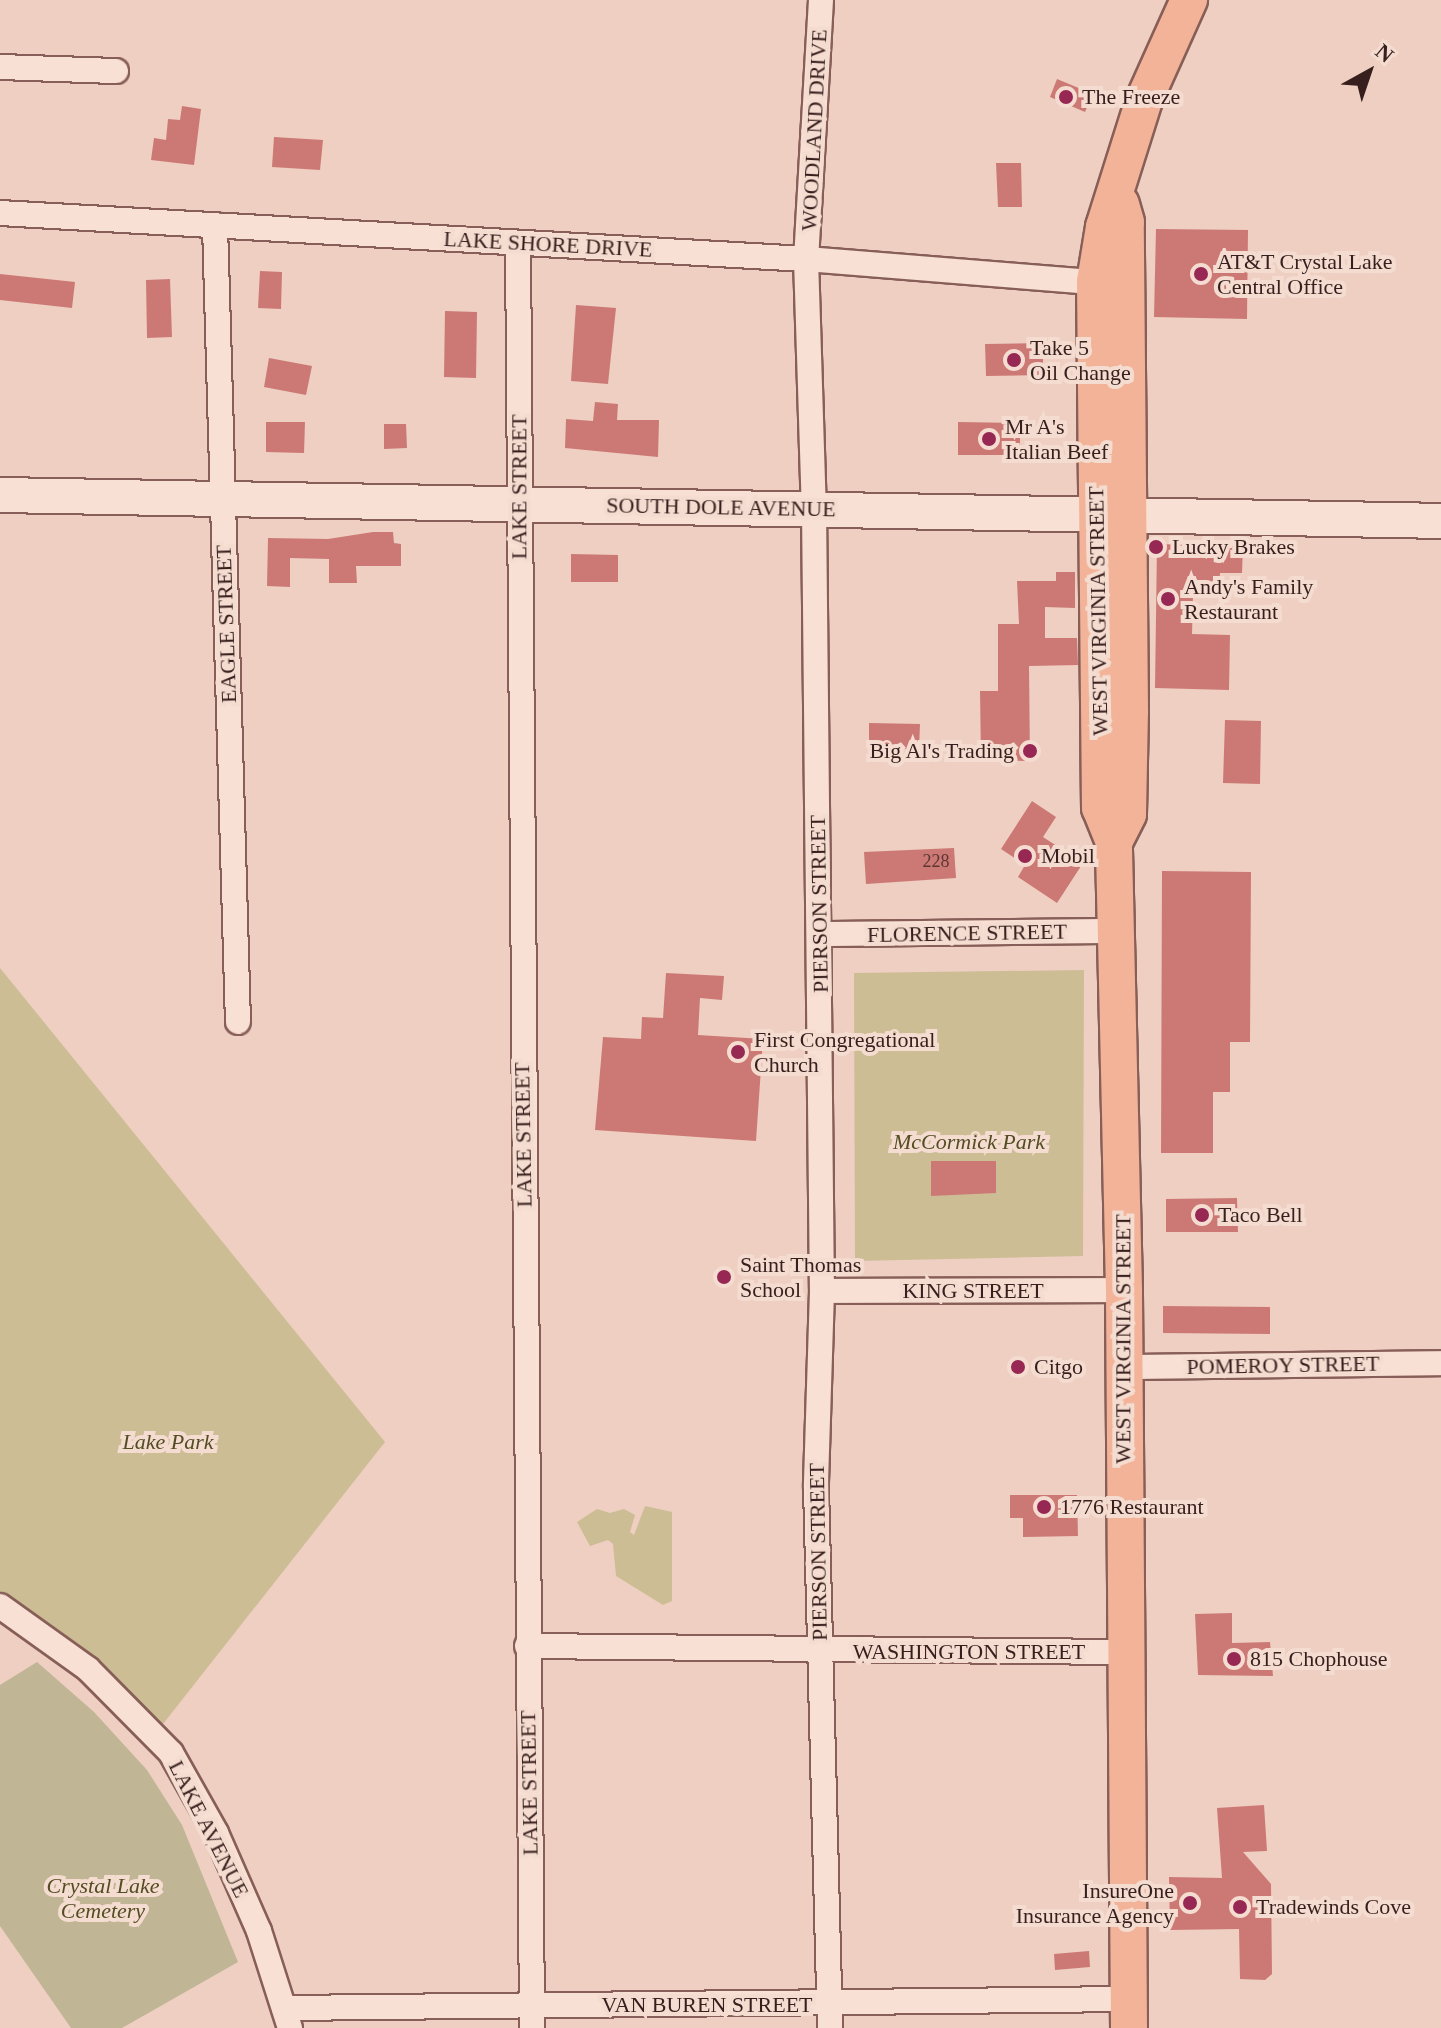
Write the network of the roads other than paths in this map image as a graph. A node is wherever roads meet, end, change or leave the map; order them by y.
1 (821, 0) edge
2 (1189, 0) edge
3 (0, 67) edge
4 (116, 71) dead end
5 (0, 213) edge
6 (215, 225) junction
7 (518, 243) junction
8 (806, 259) junction
9 (1110, 284) junction
10 (0, 495) edge
11 (223, 498) junction
12 (518, 505) junction
13 (814, 507) junction
14 (1113, 516) junction
15 (1441, 521) edge
16 (1115, 931) junction
17 (819, 934) junction
18 (238, 1022) dead end
19 (1124, 1290) junction
20 (822, 1291) junction
21 (1441, 1363) edge
22 (1124, 1367) junction
23 (0, 1606) edge
24 (527, 1646) junction
25 (819, 1652) junction
26 (1123, 1652) junction
27 (532, 2003) junction
28 (1129, 2014) edge
29 (830, 2017) edge
30 (287, 2018) edge
31 (532, 2028) edge

1 - 8 street, WOODLAND DRIVE
2 - 9 main road, WEST VIRGINIA STREET
3 - 4 street
5 - 6 street, LAKE SHORE DRIVE
6 - 7 street, LAKE SHORE DRIVE
6 - 11 street, EAGLE STREET
7 - 8 street, LAKE SHORE DRIVE
7 - 12 street, LAKE STREET
8 - 9 street, LAKE SHORE DRIVE
8 - 13 street, PIERSON STREET
9 - 14 main road, WEST VIRGINIA STREET
10 - 11 street, SOUTH DOLE AVENUE
11 - 12 street, SOUTH DOLE AVENUE
11 - 18 street, EAGLE STREET
12 - 13 street, SOUTH DOLE AVENUE
12 - 24 street, LAKE STREET
13 - 14 street, SOUTH DOLE AVENUE
13 - 17 street, PIERSON STREET
14 - 15 street, SOUTH DOLE AVENUE
14 - 16 main road, WEST VIRGINIA STREET
16 - 17 street, FLORENCE STREET
16 - 19 main road, WEST VIRGINIA STREET
17 - 20 street, PIERSON STREET
19 - 20 street, KING STREET
19 - 22 main road, WEST VIRGINIA STREET
20 - 25 street, PIERSON STREET
21 - 22 street, POMEROY STREET
22 - 26 main road, WEST VIRGINIA STREET
23 - 30 street, LAKE AVENUE
24 - 25 street, WASHINGTON STREET
24 - 27 street, LAKE STREET
25 - 26 street, WASHINGTON STREET
25 - 29 street, PIERSON STREET
26 - 28 main road, WEST VIRGINIA STREET
27 - 29 street, VAN BUREN STREET
27 - 30 street, VAN BUREN STREET
27 - 31 street, LAKE STREET
28 - 29 street, VAN BUREN STREET

